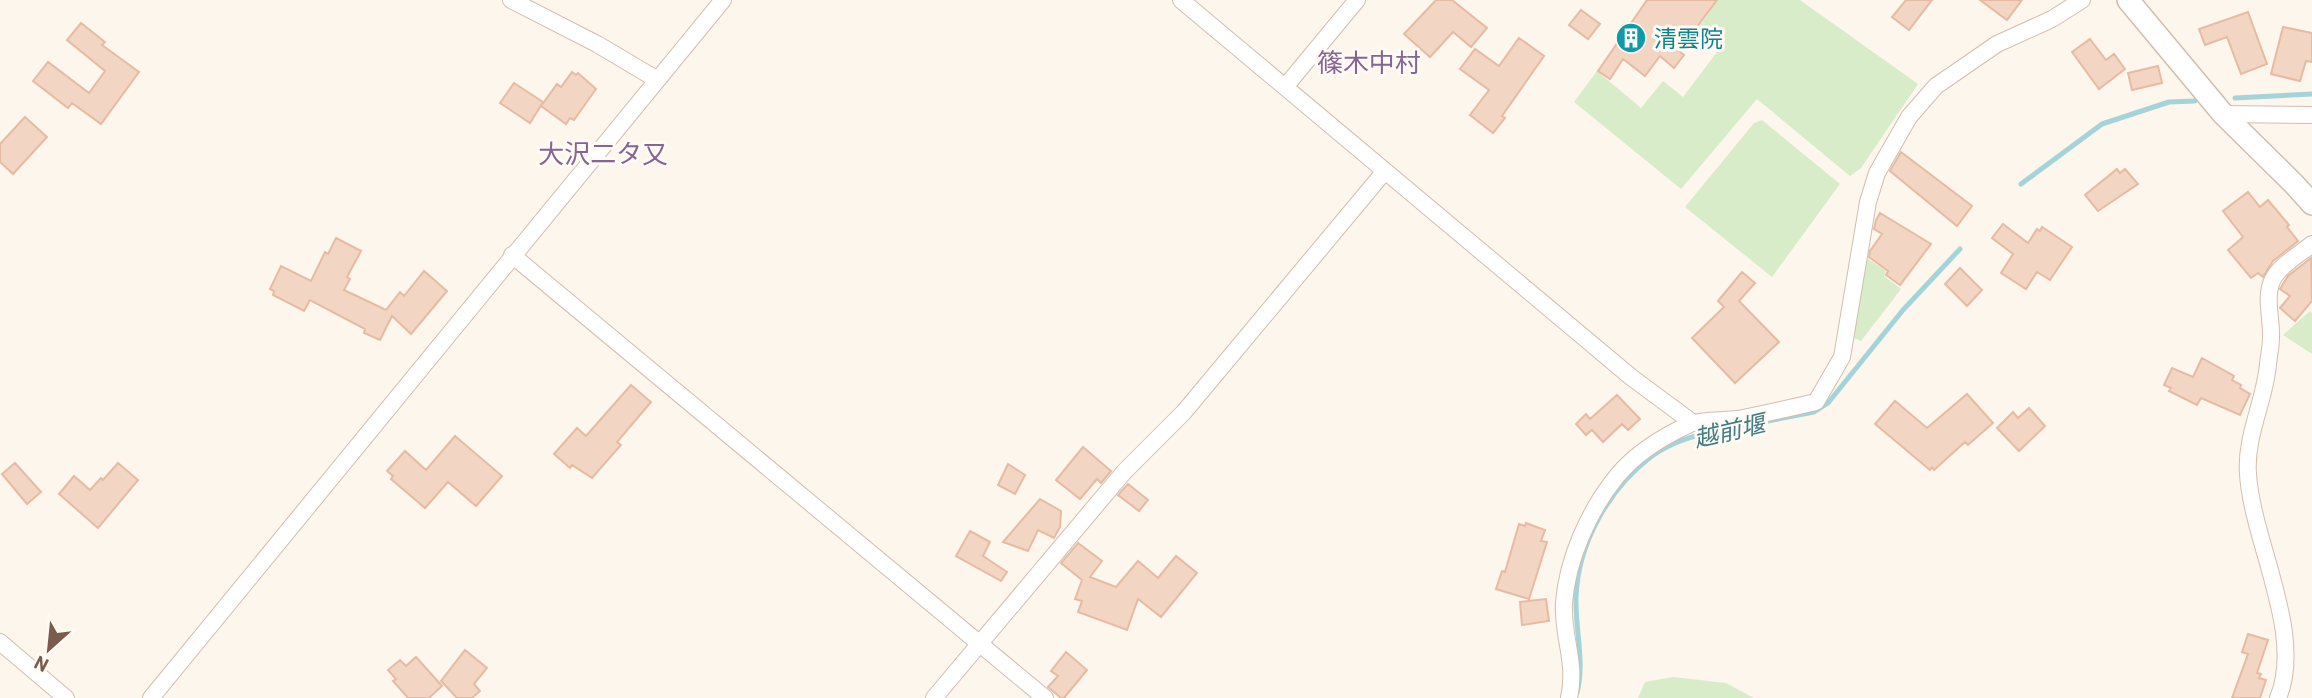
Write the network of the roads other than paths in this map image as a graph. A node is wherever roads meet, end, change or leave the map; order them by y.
1 (511, 0) edge
2 (723, 0) edge
3 (1181, 0) edge
4 (1357, 0) edge
5 (2082, 0) edge
6 (2128, 0) edge
7 (656, 79) junction
8 (1285, 87) junction
9 (2223, 114) junction
10 (2312, 115) edge
11 (1385, 171) junction
12 (2312, 204) edge
13 (2312, 244) edge
14 (512, 255) junction
15 (1693, 423) junction
16 (0, 642) edge
17 (979, 642) junction
18 (66, 698) edge
19 (150, 698) edge
20 (934, 698) edge
21 (1045, 698) edge
22 (1569, 698) edge
23 (2278, 698) edge

1 - 7 street
2 - 7 street
3 - 8 street
4 - 8 street
5 - 15 street
6 - 9 street
7 - 14 street
8 - 11 street
9 - 10 street
9 - 12 street
11 - 15 street
11 - 17 street
13 - 23 street
14 - 17 street
14 - 19 street
15 - 22 street
16 - 18 street
17 - 20 street
17 - 21 street

